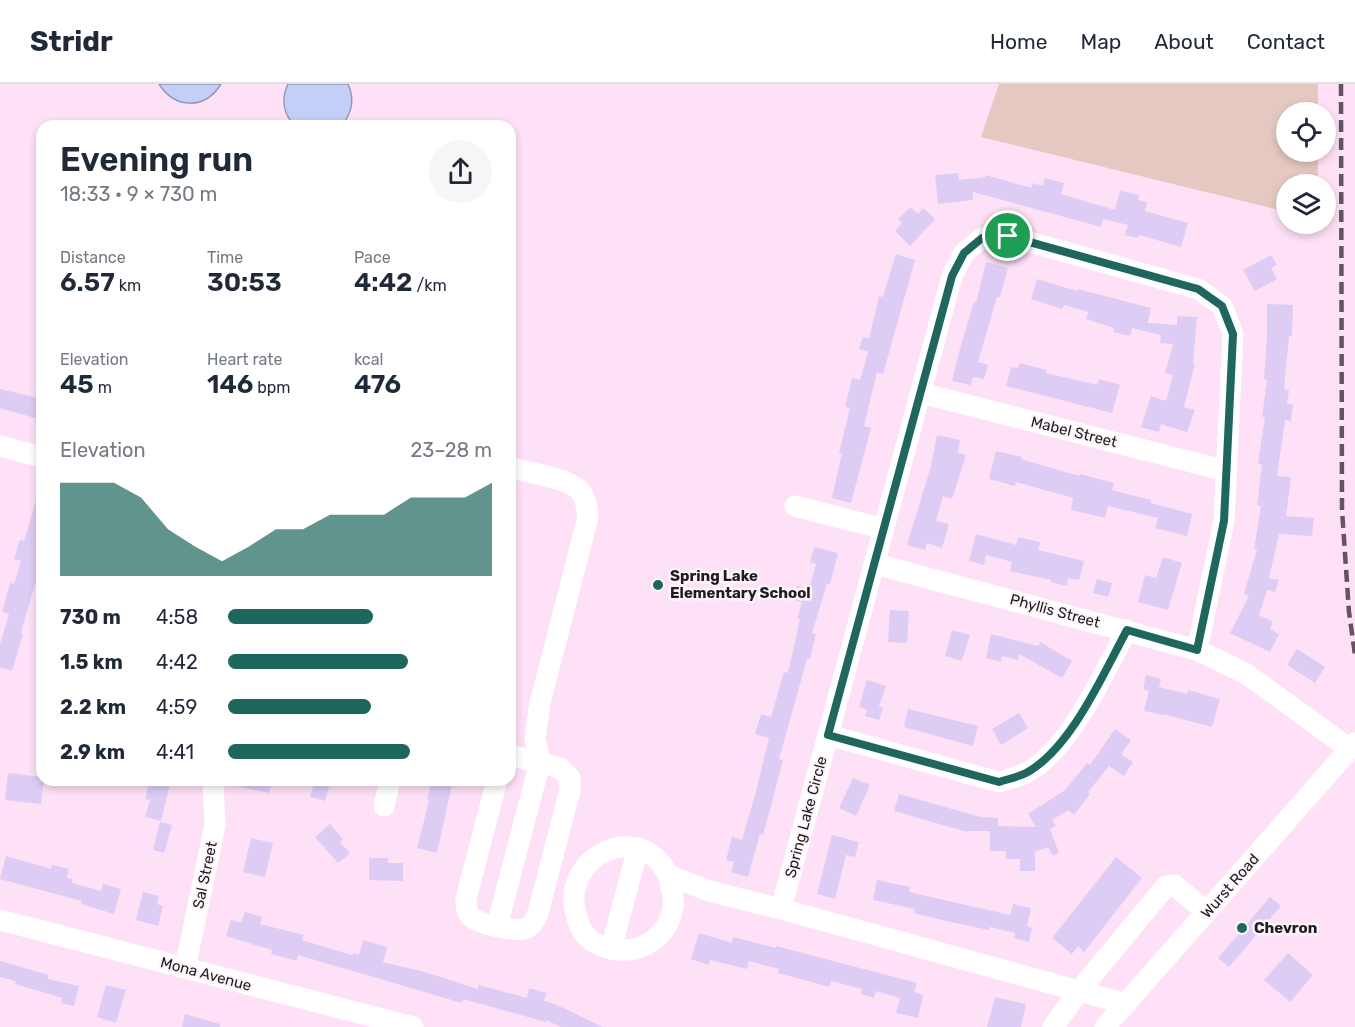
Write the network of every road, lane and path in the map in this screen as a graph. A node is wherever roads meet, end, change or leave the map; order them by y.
1 (921, 393) junction
2 (0, 446) edge
3 (36, 455) edge
4 (516, 470) edge
5 (1227, 471) junction
6 (795, 506) dead end
7 (884, 529) junction
8 (874, 564) junction
9 (1127, 630) junction
10 (1197, 650) junction
11 (540, 703) junction
12 (828, 735) junction
13 (1353, 746) edge
14 (516, 749) edge
15 (516, 758) edge
16 (540, 762) junction
17 (213, 786) edge
18 (389, 786) edge
19 (496, 786) edge
20 (384, 806) dead end
21 (638, 848) junction
22 (668, 875) junction
23 (709, 891) junction
24 (781, 909) junction
25 (1207, 912) junction
26 (672, 913) junction
27 (0, 920) edge
28 (497, 926) junction
29 (611, 949) junction
30 (185, 968) junction
31 (1079, 991) junction
32 (1126, 1004) junction
33 (413, 1027) edge
34 (1053, 1027) edge
35 (1105, 1027) edge

1 - 5 street, Mabel Street
1 - 5 street, Spring Lake Circle
1 - 7 street, Spring Lake Circle
2 - 3 street
4 - 11 street
5 - 10 street, Spring Lake Circle
6 - 7 street
7 - 8 street, Spring Lake Circle
8 - 9 street, Phyllis Street
8 - 12 street, Spring Lake Circle
9 - 10 street, Phyllis Street
9 - 12 street
10 - 13 street, Phyllis Street
11 - 14 street
11 - 16 street
12 - 24 street, Spring Lake Circle
13 - 25 street, Wurst Road
15 - 16 street
16 - 28 street
16 - 28 street
17 - 30 street, Sal Street
18 - 20 street
19 - 28 street
21 - 22 street
21 - 29 street
21 - 29 street
22 - 23 street
22 - 26 street
23 - 24 street
23 - 26 street
24 - 31 street
25 - 31 street
25 - 32 street, Wurst Road
26 - 29 street
27 - 30 street, Mona Avenue
30 - 33 street, Mona Avenue
31 - 32 street
31 - 34 street
32 - 35 street, Wurst Road

